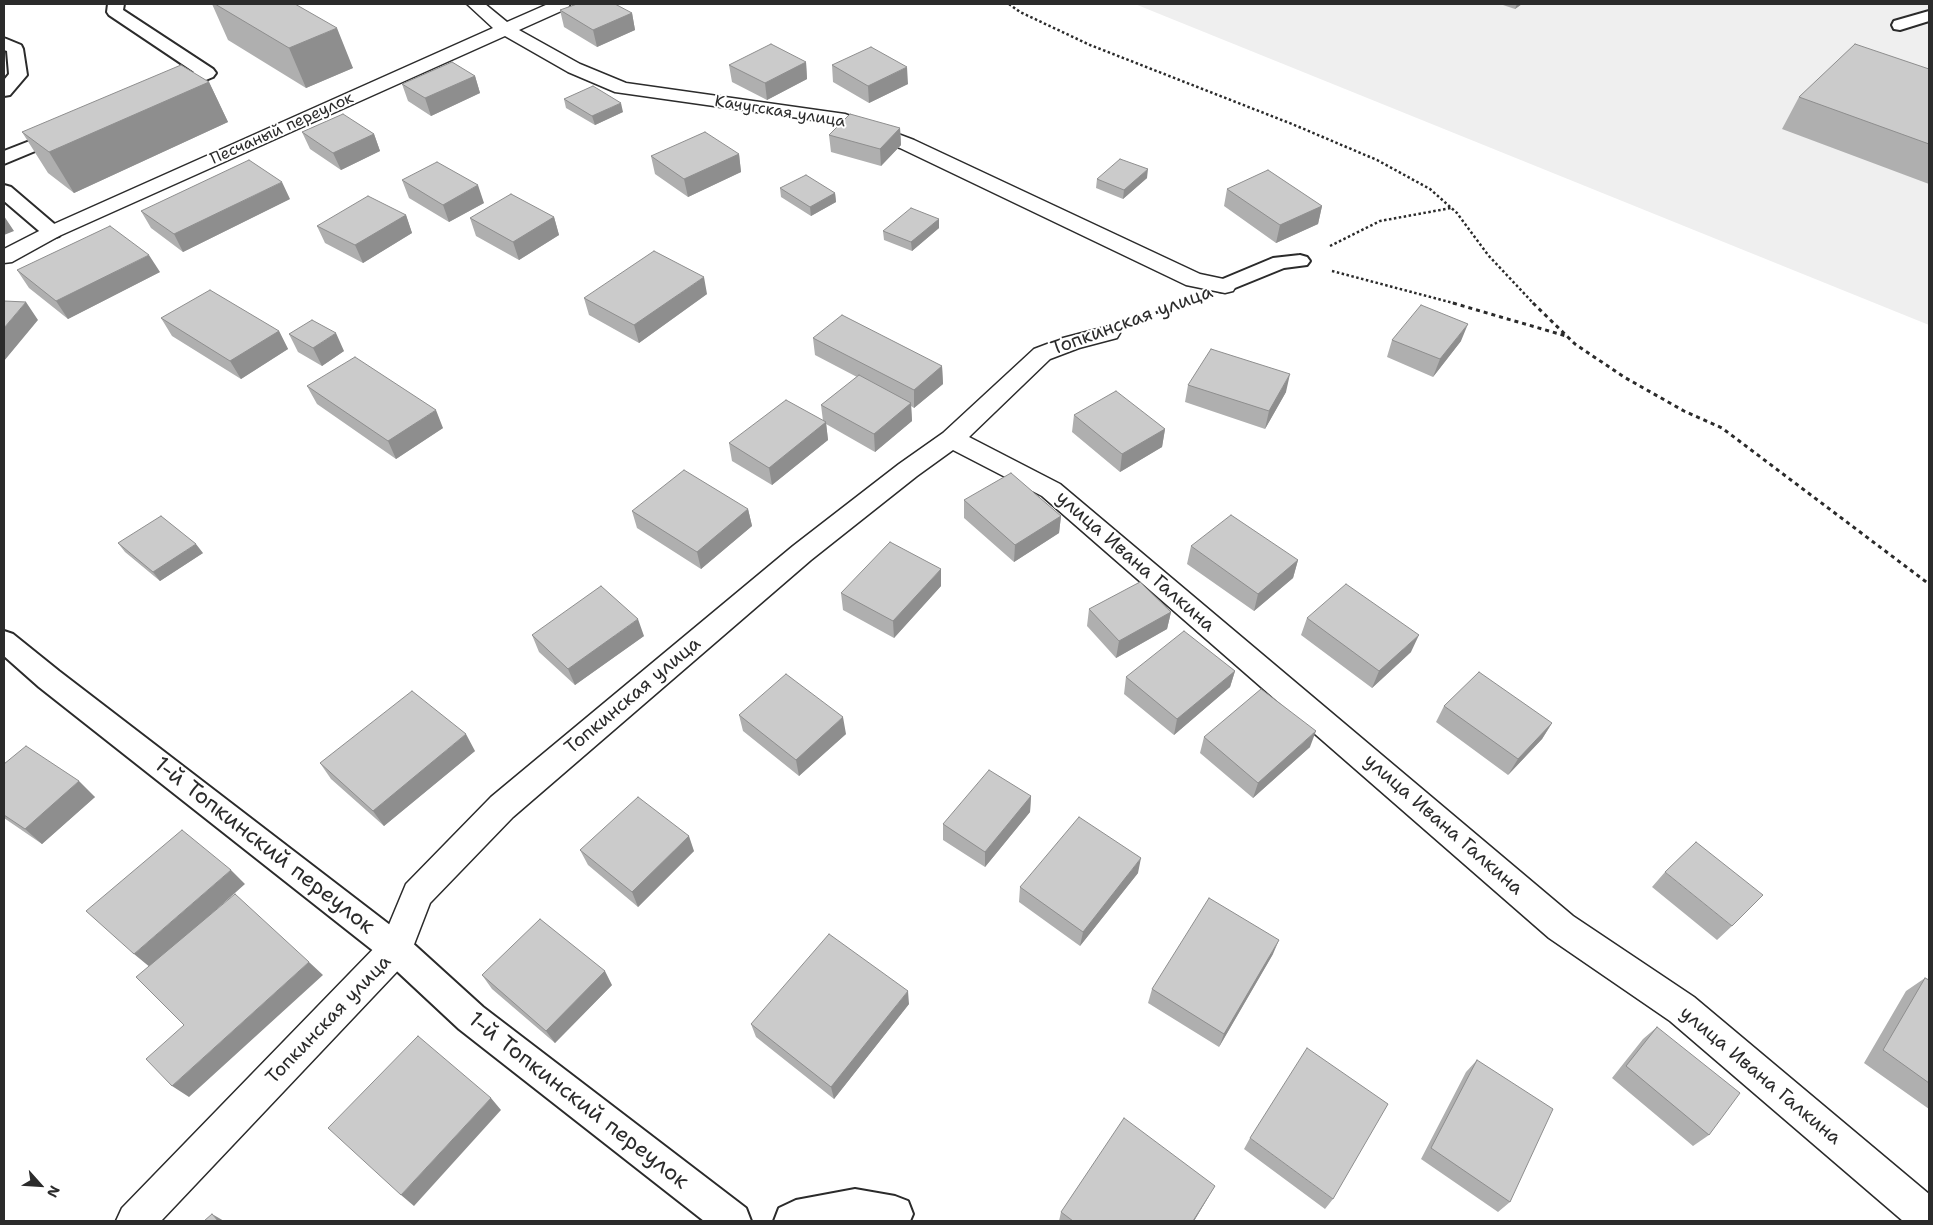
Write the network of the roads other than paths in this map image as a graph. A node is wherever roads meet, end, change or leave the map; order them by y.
1 (116, 4) edge
2 (475, 4) edge
3 (562, 4) edge
4 (1929, 16) edge
5 (1900, 25) dead end
6 (505, 29) junction
7 (4, 43) edge
8 (4, 91) edge
9 (154, 95) edge
10 (74, 128) edge
11 (4, 158) edge
12 (4, 191) edge
13 (52, 232) junction
14 (4, 257) edge
15 (1300, 261) road end
16 (1225, 286) joint
17 (1109, 333) road end
18 (952, 439) junction
19 (4, 641) edge
20 (396, 950) junction
21 (895, 1214) dead end
22 (1929, 1220) edge
23 (135, 1221) edge
24 (733, 1221) edge
25 (792, 1221) edge

1 - 9 lane
2 - 6 street, Качугская улица
3 - 6 street, Песчаный переулок
4 - 5 lane
6 - 13 street, Песчаный переулок
6 - 16 street, Качугская улица
7 - 8 lane
10 - 11 lane
12 - 13 lane
13 - 14 street, Песчаный переулок
15 - 16 lane
17 - 18 street, Топкинская улица
18 - 20 street, Топкинская улица
18 - 22 street, улица Ивана Галкина
19 - 20 lane, 1-й Топкинский переулок
20 - 23 street, Топкинская улица
20 - 24 lane, 1-й Топкинский переулок
21 - 25 lane

